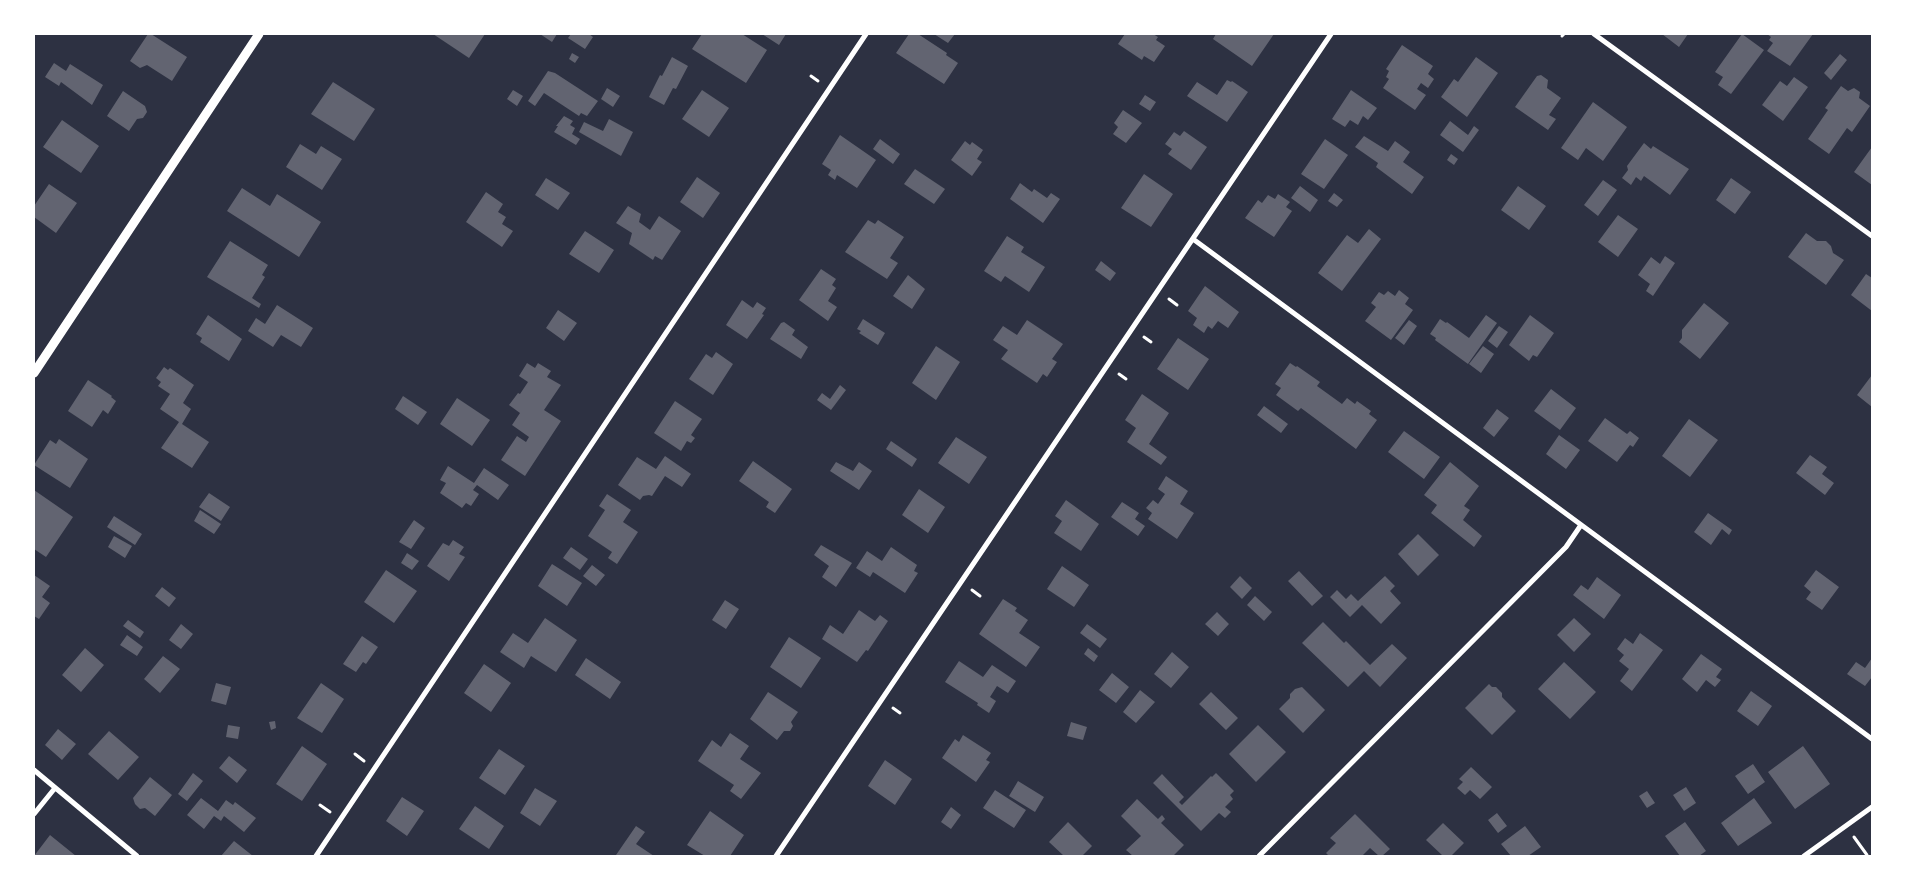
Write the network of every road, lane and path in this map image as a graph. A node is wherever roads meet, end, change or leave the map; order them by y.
1 (259, 34) edge
2 (866, 34) edge
3 (1331, 34) edge
4 (1594, 34) edge
5 (1872, 236) edge
6 (1193, 240) junction
7 (34, 373) edge
8 (1581, 525) junction
9 (1872, 739) edge
10 (34, 770) edge
11 (55, 788) junction
12 (1872, 807) edge
13 (34, 814) edge
14 (1846, 826) junction
15 (1867, 855) edge
16 (137, 856) edge
17 (316, 856) edge
18 (776, 856) edge
19 (1258, 856) edge
20 (1804, 856) edge

1 - 7 street
2 - 17 street
3 - 6 street
4 - 5 street
6 - 8 street
6 - 18 street
8 - 9 street
8 - 19 street
10 - 11 street
11 - 13 street
11 - 16 street
12 - 14 street
14 - 15 path
14 - 20 street

